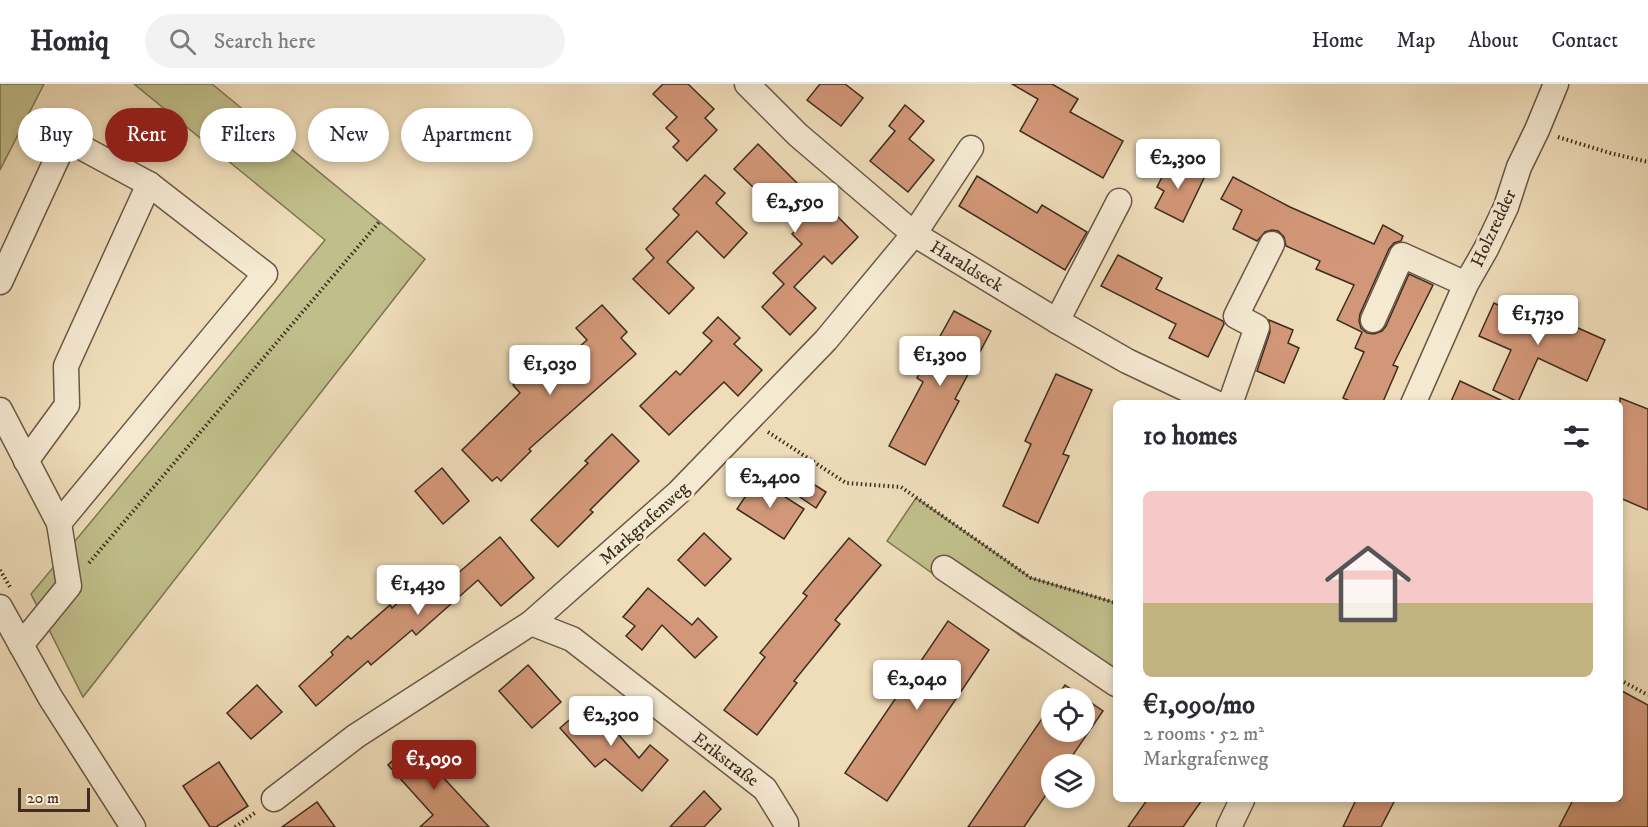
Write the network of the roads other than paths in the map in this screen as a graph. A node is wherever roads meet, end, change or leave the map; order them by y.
1 (747, 84) edge
2 (1556, 84) edge
3 (971, 148) dead end
4 (149, 184) junction
5 (1119, 201) dead end
6 (914, 234) junction
7 (1272, 244) dead end
8 (0, 282) edge
9 (1466, 284) junction
10 (1057, 321) junction
11 (1373, 321) dead end
12 (1210, 400) edge
13 (1231, 400) edge
14 (1415, 400) edge
15 (0, 410) edge
16 (26, 461) junction
17 (59, 524) junction
18 (944, 568) dead end
19 (0, 607) edge
20 (531, 623) junction
21 (21, 645) junction
22 (1113, 682) edge
23 (274, 799) dead end
24 (1241, 802) edge
25 (133, 827) edge
26 (786, 827) edge
27 (1229, 827) edge

1 - 6 street, Haraldseck
2 - 9 street, Holzredder
3 - 6 street, Markgrafenweg
4 - 8 street
4 - 16 street
4 - 17 street
5 - 10 street
6 - 10 street, Haraldseck
6 - 20 street, Markgrafenweg
7 - 13 street
9 - 11 street
9 - 14 street, Holzredder
10 - 12 street, Haraldseck
15 - 16 street
16 - 17 street
17 - 21 street
18 - 22 street
19 - 21 street
20 - 23 street, Markgrafenweg
20 - 26 street, Erikstraße
21 - 25 street
24 - 27 street

